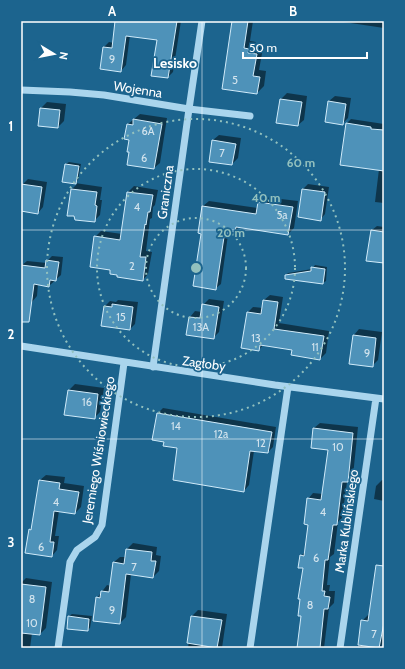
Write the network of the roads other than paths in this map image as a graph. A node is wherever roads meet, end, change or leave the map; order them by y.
1 (202, 21) edge
2 (21, 90) edge
3 (189, 109) junction
4 (250, 116) dead end
5 (21, 346) edge
6 (124, 363) junction
7 (153, 368) junction
8 (288, 387) junction
9 (376, 398) junction
10 (384, 399) edge
11 (58, 648) edge
12 (250, 648) edge
13 (340, 648) edge

1 - 3 street, Graniczna
2 - 3 street, Wojenna
3 - 4 street, Wojenna
3 - 7 street, Graniczna
5 - 6 street, Zagłoby
6 - 7 street, Zagłoby
6 - 11 street, Jeremiego Wiśniowieckiego
7 - 8 street, Zagłoby
8 - 9 street, Zagłoby
8 - 12 street
9 - 10 street, Zagłoby
9 - 13 street, Marka Kublińskiego

